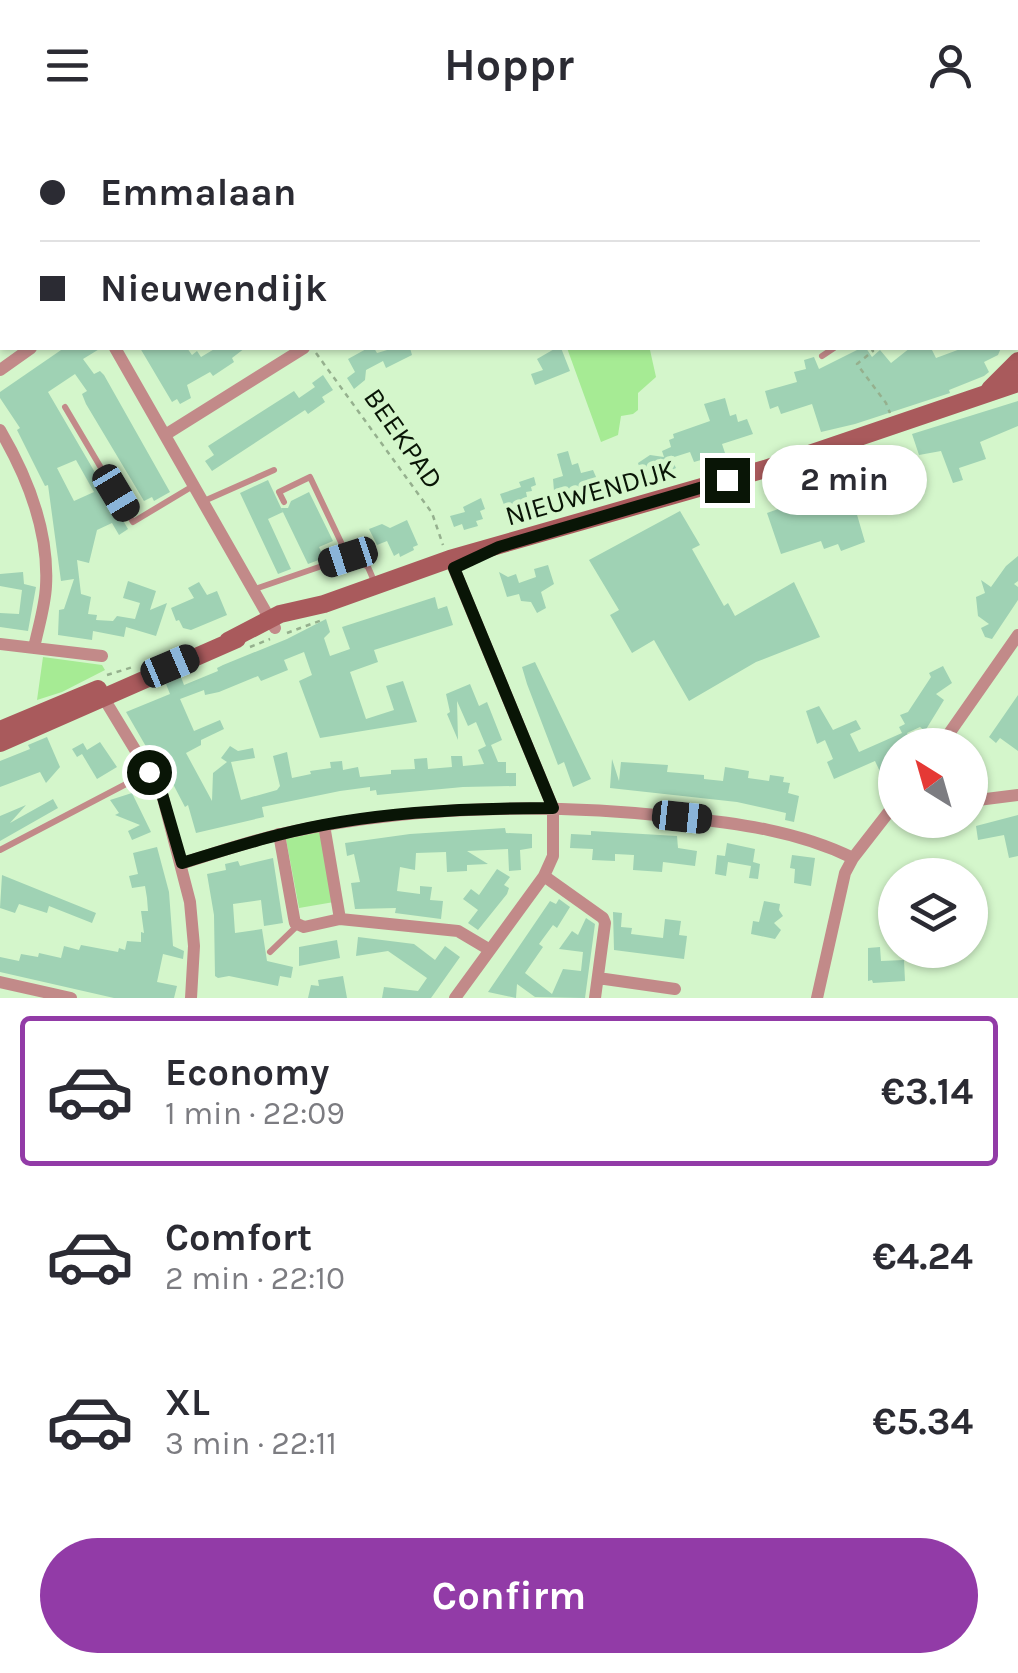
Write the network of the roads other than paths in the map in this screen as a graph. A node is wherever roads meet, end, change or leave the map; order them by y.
1 (29, 350) edge
2 (116, 350) edge
3 (301, 350) edge
4 (831, 350) edge
5 (822, 356) dead end
6 (1018, 361) edge
7 (0, 370) edge
8 (1016, 381) edge
9 (981, 398) junction
10 (65, 408) dead end
11 (0, 430) edge
12 (164, 435) junction
13 (274, 470) dead end
14 (194, 485) junction
15 (204, 501) junction
16 (284, 502) dead end
17 (348, 557) junction
18 (452, 564) junction
19 (384, 584) junction
20 (255, 589) junction
21 (273, 623) junction
22 (1018, 636) edge
23 (0, 644) edge
24 (34, 648) junction
25 (102, 656) dead end
26 (101, 694) junction
27 (952, 728) edge
28 (0, 730) edge
29 (0, 743) edge
30 (149, 772) junction
31 (1018, 795) edge
32 (988, 799) edge
33 (553, 808) junction
34 (324, 825) junction
35 (878, 826) edge
36 (279, 834) junction
37 (0, 850) edge
38 (853, 858) junction
39 (182, 863) junction
40 (544, 876) junction
41 (340, 919) junction
42 (298, 925) junction
43 (490, 950) junction
44 (270, 952) dead end
45 (598, 978) junction
46 (0, 982) edge
47 (675, 989) dead end
48 (71, 998) edge
49 (191, 998) edge
50 (454, 998) edge
51 (596, 998) edge
52 (817, 998) edge

1 - 7 street
2 - 12 street
3 - 12 street
4 - 5 lane
6 - 9 main road, NIEUWENDIJK
8 - 9 main road, NIEUWENDIJK
9 - 18 main road, NIEUWENDIJK
10 - 14 lane
11 - 24 street
12 - 14 street
13 - 15 lane
14 - 15 street
15 - 20 street
16 - 17 lane
17 - 19 lane
17 - 20 lane
18 - 19 main road, NIEUWENDIJK
18 - 33 street
19 - 21 main road, NIEUWENDIJK
20 - 21 street
21 - 26 main road, NIEUWENDIJK
22 - 27 street
23 - 24 street
24 - 25 street
26 - 28 main road
26 - 29 main road
26 - 30 street
30 - 37 lane
30 - 39 street
31 - 32 street
33 - 34 street
33 - 38 street
33 - 40 street
34 - 36 street
34 - 41 street
35 - 38 street
36 - 39 street
36 - 42 street
38 - 52 street
39 - 49 street
40 - 43 street
40 - 45 street
41 - 42 street
41 - 43 street
42 - 44 lane
43 - 50 street
45 - 47 street
45 - 51 street
46 - 48 street

